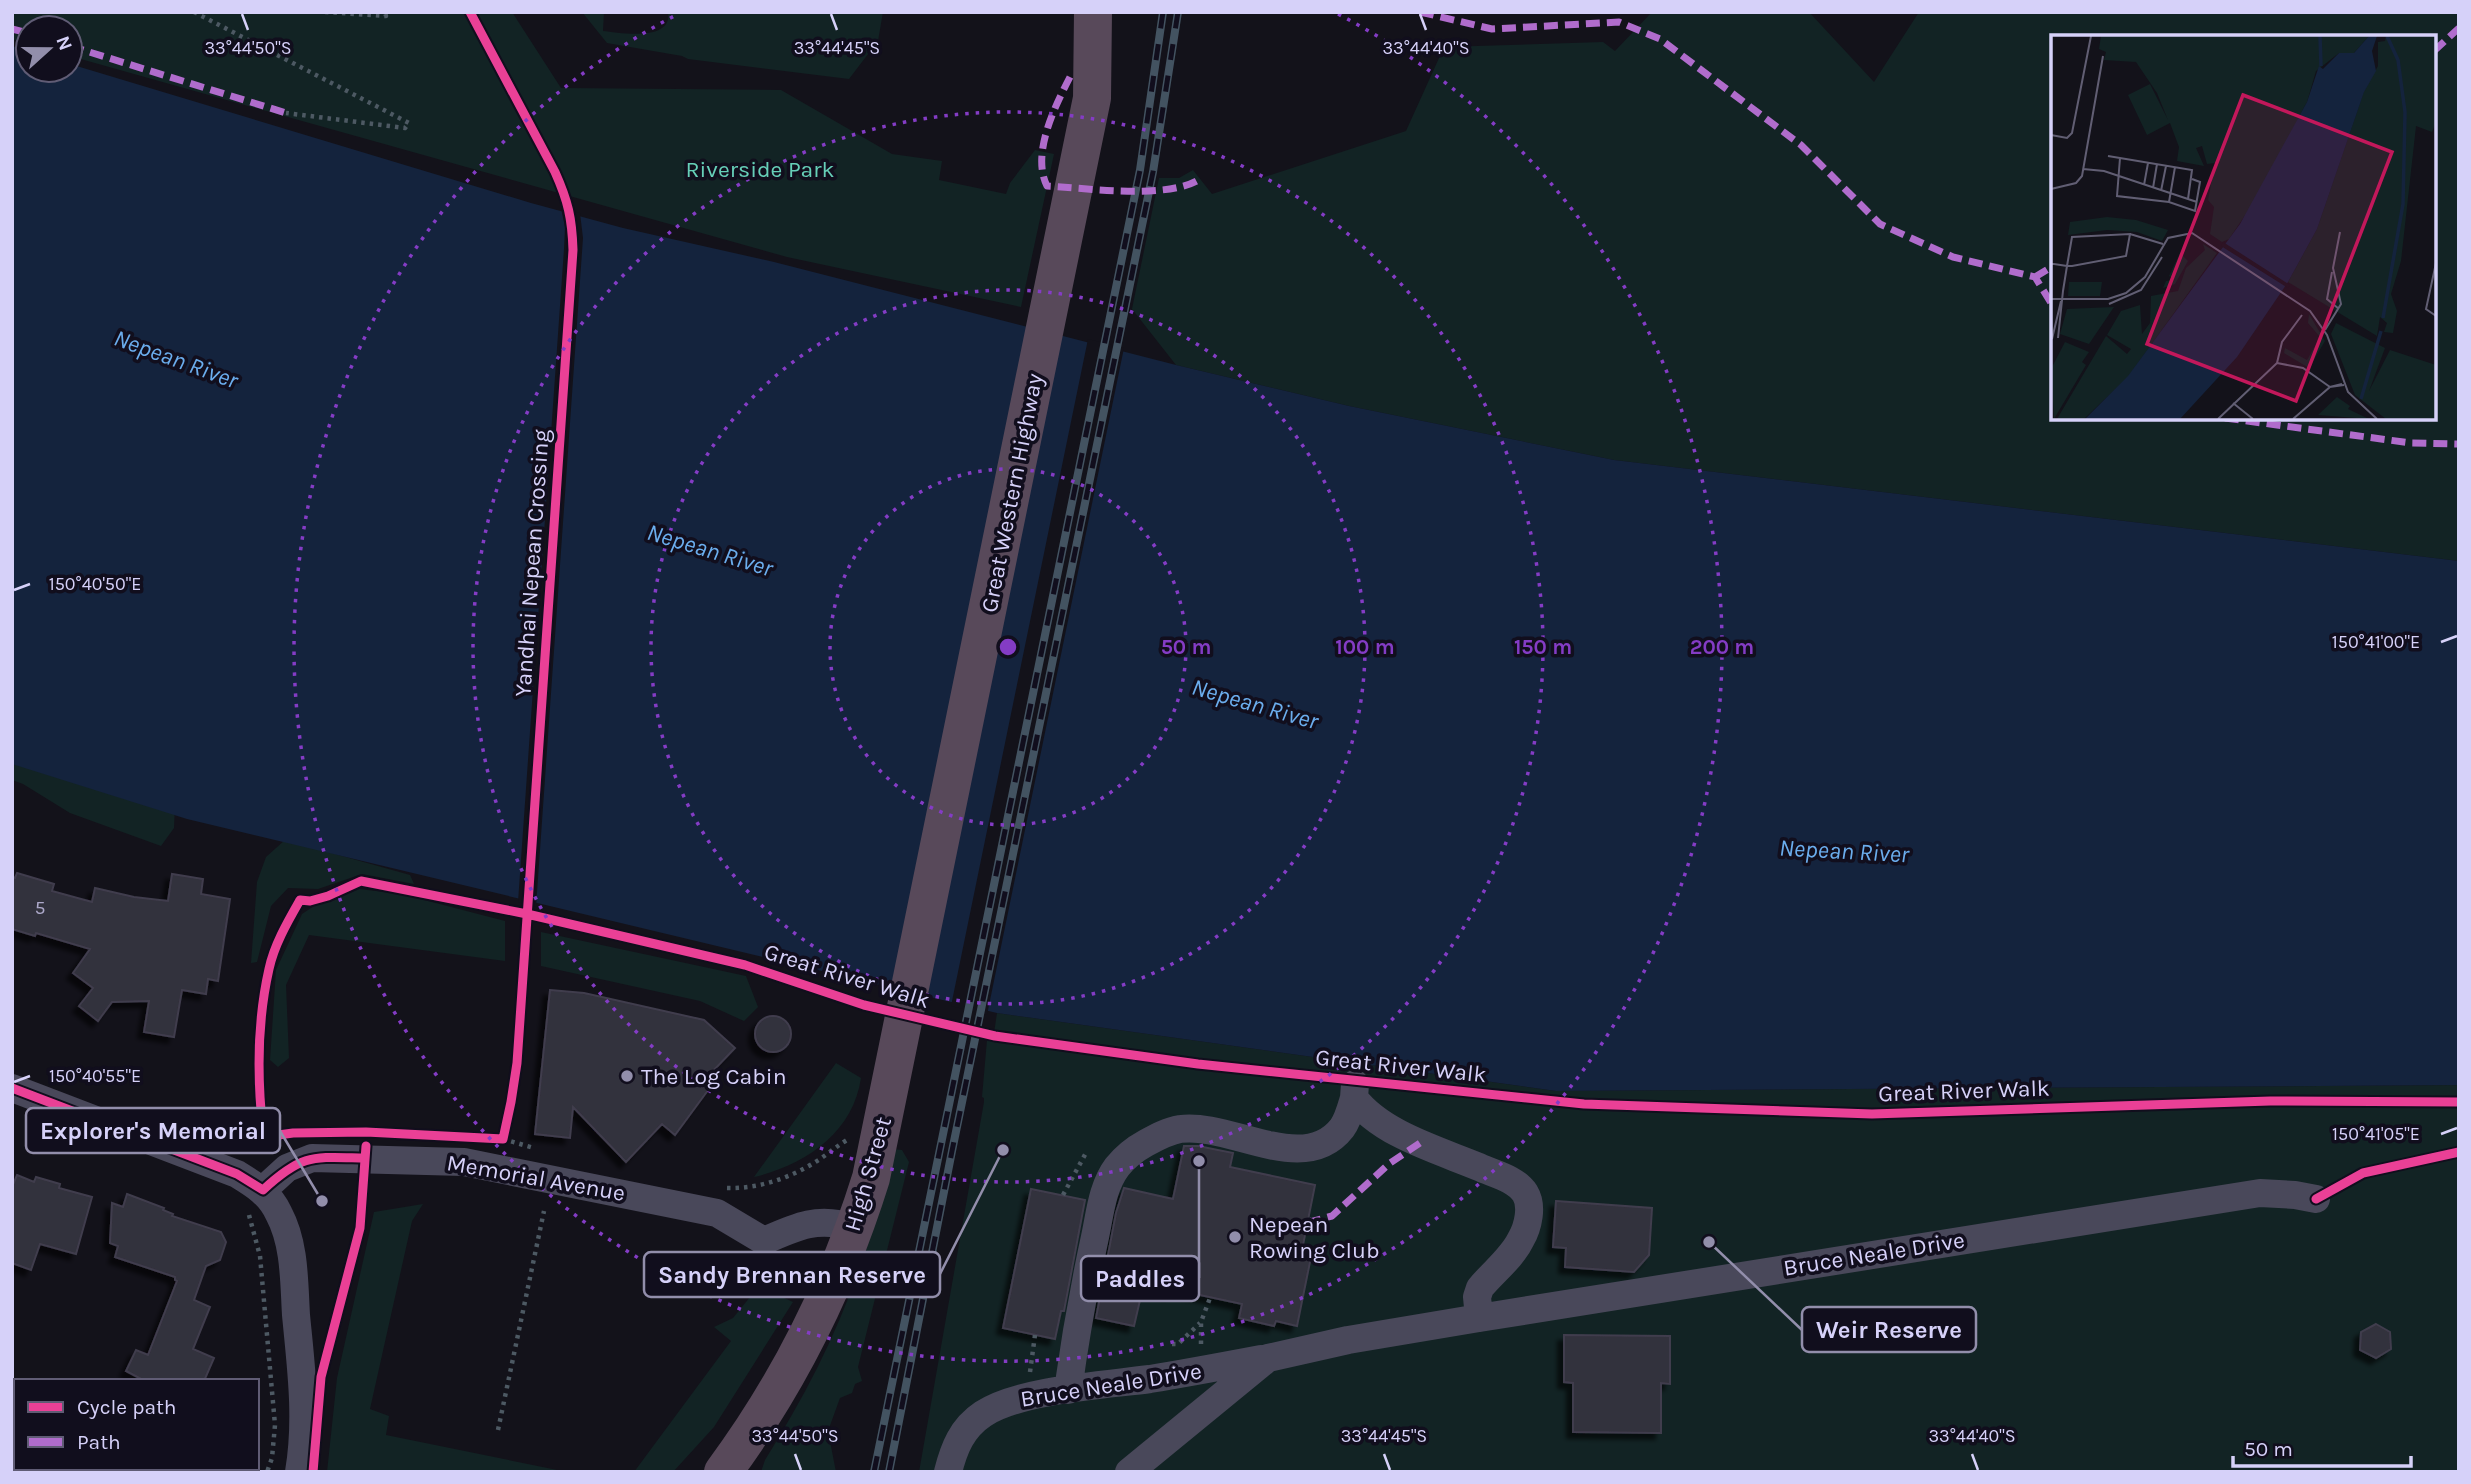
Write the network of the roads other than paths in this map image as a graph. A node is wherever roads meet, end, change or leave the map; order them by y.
1 (1093, 12) edge
2 (1108, 12) edge
3 (1092, 98) junction
4 (12, 1088) edge
5 (889, 1095) joint
6 (2316, 1199) dead end
7 (255, 1201) junction
8 (855, 1228) junction
9 (1479, 1318) junction
10 (1268, 1358) junction
11 (1068, 1390) junction
12 (299, 1472) edge
13 (723, 1472) edge
14 (948, 1472) edge
15 (1129, 1472) edge

1 - 3 highway, Great Western Highway
2 - 3 highway, Great Western Highway
3 - 5 highway, Great Western Highway
4 - 7 street
5 - 8 highway, High Street
6 - 9 street, Bruce Neale Drive
7 - 8 street, Memorial Avenue
7 - 12 street
8 - 13 highway, High Street
9 - 10 street, Bruce Neale Drive
9 - 11 street
10 - 11 street, Bruce Neale Drive
10 - 15 street, Bruce Neale Drive
11 - 14 street, Bruce Neale Drive

